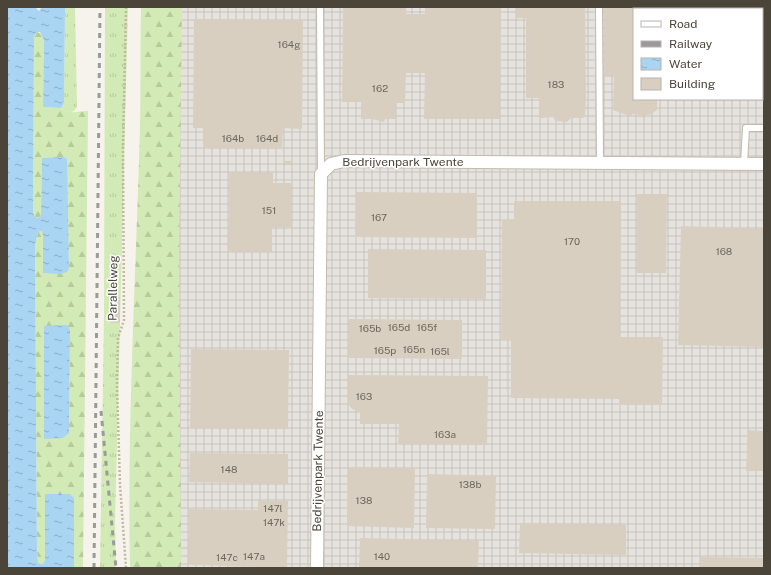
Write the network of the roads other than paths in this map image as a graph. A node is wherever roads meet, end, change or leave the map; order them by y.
1 (320, 7) edge
2 (599, 7) edge
3 (764, 128) edge
4 (600, 163) junction
5 (744, 164) junction
6 (764, 164) edge
7 (321, 174) junction
8 (317, 568) edge

1 - 7 lane
2 - 4 lane
3 - 5 lane
4 - 5 street, Bedrijvenpark Twente
4 - 7 street, Bedrijvenpark Twente
5 - 6 street, Bedrijvenpark Twente
7 - 8 street, Bedrijvenpark Twente

